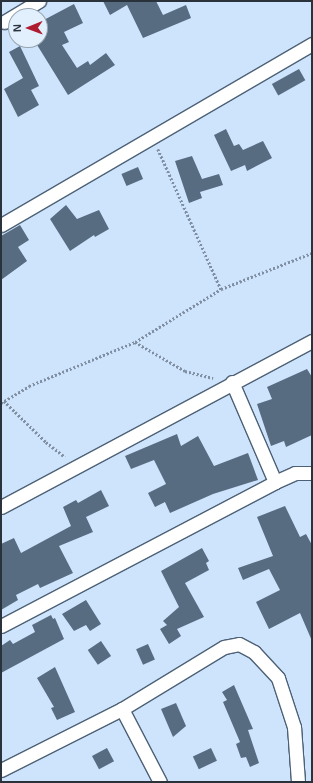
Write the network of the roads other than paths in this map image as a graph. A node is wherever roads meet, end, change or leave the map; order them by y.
1 (36, 2) edge
2 (4, 22) dead end
3 (312, 44) edge
4 (1, 225) edge
5 (312, 341) edge
6 (232, 382) junction
7 (312, 473) edge
8 (275, 482) junction
9 (1, 506) edge
10 (1, 626) edge
11 (122, 709) junction
12 (1, 770) edge
13 (160, 782) edge
14 (298, 782) edge

1 - 2 street
3 - 4 street
5 - 6 street
6 - 8 street
6 - 9 street
7 - 8 street
8 - 10 street
11 - 12 street
11 - 13 street
11 - 14 street

